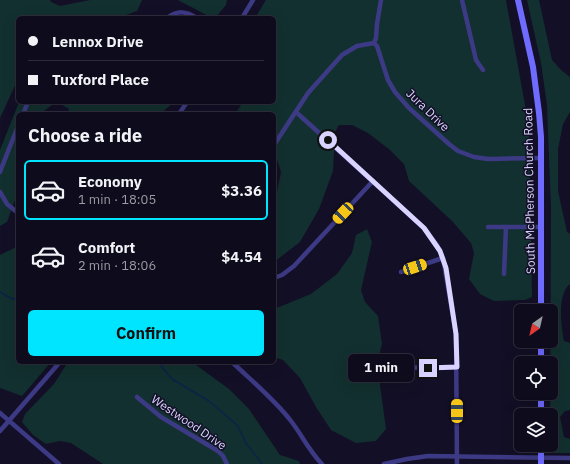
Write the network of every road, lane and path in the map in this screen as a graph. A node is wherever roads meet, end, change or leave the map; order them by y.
1 (253, 0) edge
2 (381, 0) edge
3 (462, 0) edge
4 (518, 0) edge
5 (170, 16) edge
6 (193, 16) edge
7 (243, 16) edge
8 (374, 43) junction
9 (483, 70) dead end
10 (296, 112) junction
11 (16, 131) edge
12 (276, 142) edge
13 (541, 158) junction
14 (0, 172) edge
15 (373, 181) junction
16 (0, 192) edge
17 (16, 212) edge
18 (488, 227) dead end
19 (506, 227) junction
20 (541, 227) junction
21 (443, 258) junction
22 (401, 272) dead end
23 (504, 274) dead end
24 (276, 277) edge
25 (541, 304) edge
26 (58, 364) edge
27 (234, 364) edge
28 (457, 367) junction
29 (385, 368) dead end
30 (137, 397) dead end
31 (0, 413) edge
32 (9, 421) junction
33 (0, 431) edge
34 (457, 457) junction
35 (570, 458) edge
36 (541, 461) edge
37 (59, 464) edge
38 (227, 464) edge
39 (322, 464) edge
40 (384, 464) edge
41 (457, 464) edge

1 - 7 street
2 - 8 street
3 - 9 street
4 - 13 main road, South McPherson Church Road
5 - 6 street
8 - 10 street
8 - 13 street, Jura Drive
10 - 12 street
10 - 15 street
11 - 14 street
13 - 20 main road, South McPherson Church Road
15 - 21 street
15 - 24 street
16 - 17 street
18 - 19 street
19 - 20 street
19 - 23 street
20 - 25 main road, South McPherson Church Road
21 - 22 street
21 - 28 street
26 - 32 street
27 - 39 street
28 - 29 street
28 - 34 street
30 - 38 street, Westwood Drive
31 - 32 street
32 - 33 street
32 - 37 street
34 - 36 street
34 - 40 street
34 - 41 street
35 - 36 street

